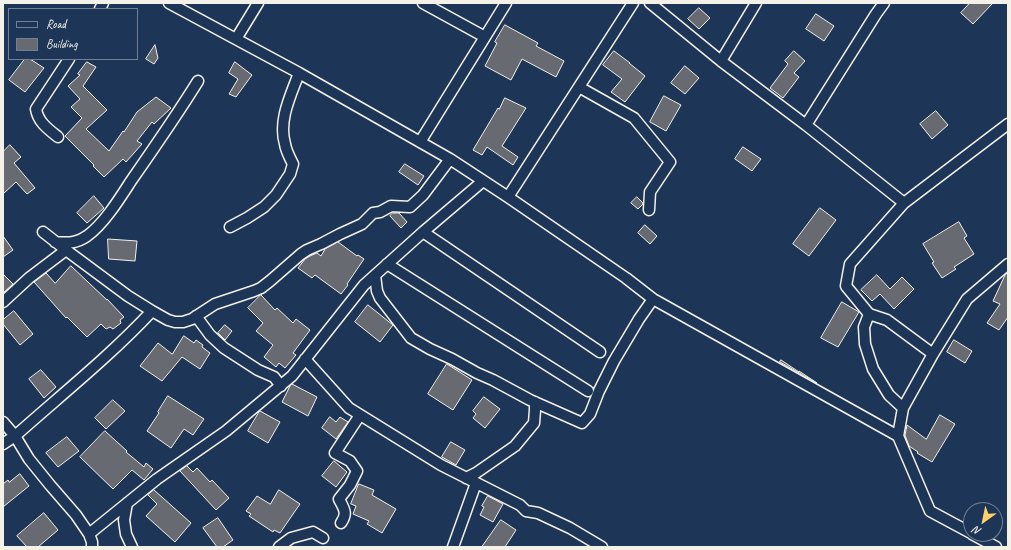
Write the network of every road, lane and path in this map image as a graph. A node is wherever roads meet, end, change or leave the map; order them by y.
1 (170, 3) edge
2 (258, 3) edge
3 (423, 3) edge
4 (506, 3) edge
5 (633, 3) edge
6 (650, 3) edge
7 (756, 3) edge
8 (884, 3) edge
9 (484, 37) junction
10 (236, 39) junction
11 (67, 60) edge
12 (721, 60) junction
13 (299, 73) junction
14 (198, 81) dead end
15 (579, 87) junction
16 (1008, 124) edge
17 (806, 125) junction
18 (58, 137) dead end
19 (420, 142) junction
20 (450, 159) junction
21 (483, 181) junction
22 (508, 197) junction
23 (904, 203) junction
24 (650, 210) dead end
25 (230, 227) dead end
26 (43, 232) dead end
27 (423, 232) junction
28 (55, 242) junction
29 (66, 250) junction
30 (387, 264) junction
31 (1008, 264) edge
32 (375, 275) junction
33 (653, 299) junction
34 (3, 302) edge
35 (152, 311) junction
36 (869, 314) junction
37 (196, 316) junction
38 (600, 352) dead end
39 (933, 354) junction
40 (306, 360) junction
41 (281, 386) junction
42 (588, 391) dead end
43 (535, 402) junction
44 (903, 408) junction
45 (360, 415) junction
46 (3, 422) edge
47 (14, 436) junction
48 (898, 436) junction
49 (3, 444) edge
50 (466, 478) junction
51 (476, 483) junction
52 (127, 503) junction
53 (341, 523) dead end
54 (963, 529) edge
55 (89, 534) junction
56 (323, 538) dead end
57 (987, 542) edge
58 (92, 547) edge
59 (132, 547) edge
60 (279, 547) edge
61 (453, 547) edge
62 (602, 547) edge
63 (996, 547) edge

1 - 10 street
2 - 10 street
3 - 9 street
4 - 9 street
5 - 15 street
6 - 12 street
7 - 12 street
8 - 17 street
9 - 19 street
10 - 13 street
11 - 18 street
12 - 17 street
13 - 19 street
13 - 25 street
14 - 28 street
15 - 22 street
15 - 24 street
16 - 23 street
17 - 23 street
19 - 20 street
20 - 21 street
20 - 37 street
21 - 22 street
21 - 27 street
22 - 33 street
23 - 36 street
26 - 28 street
27 - 30 street
27 - 38 street
28 - 29 street
29 - 34 street
29 - 35 street
30 - 32 street
30 - 42 street
31 - 39 street
32 - 40 street
32 - 43 street
33 - 43 street
33 - 48 street
35 - 37 street
35 - 47 street
36 - 39 street
36 - 44 street
37 - 41 street
39 - 44 street
40 - 41 street
40 - 45 street
41 - 52 street
43 - 50 street
44 - 48 street
45 - 50 street
45 - 53 street
46 - 47 street
47 - 49 street
47 - 55 street
48 - 54 street
50 - 51 street
51 - 61 street
51 - 62 street
52 - 55 street
52 - 59 street
55 - 58 street
56 - 60 street
57 - 63 street

